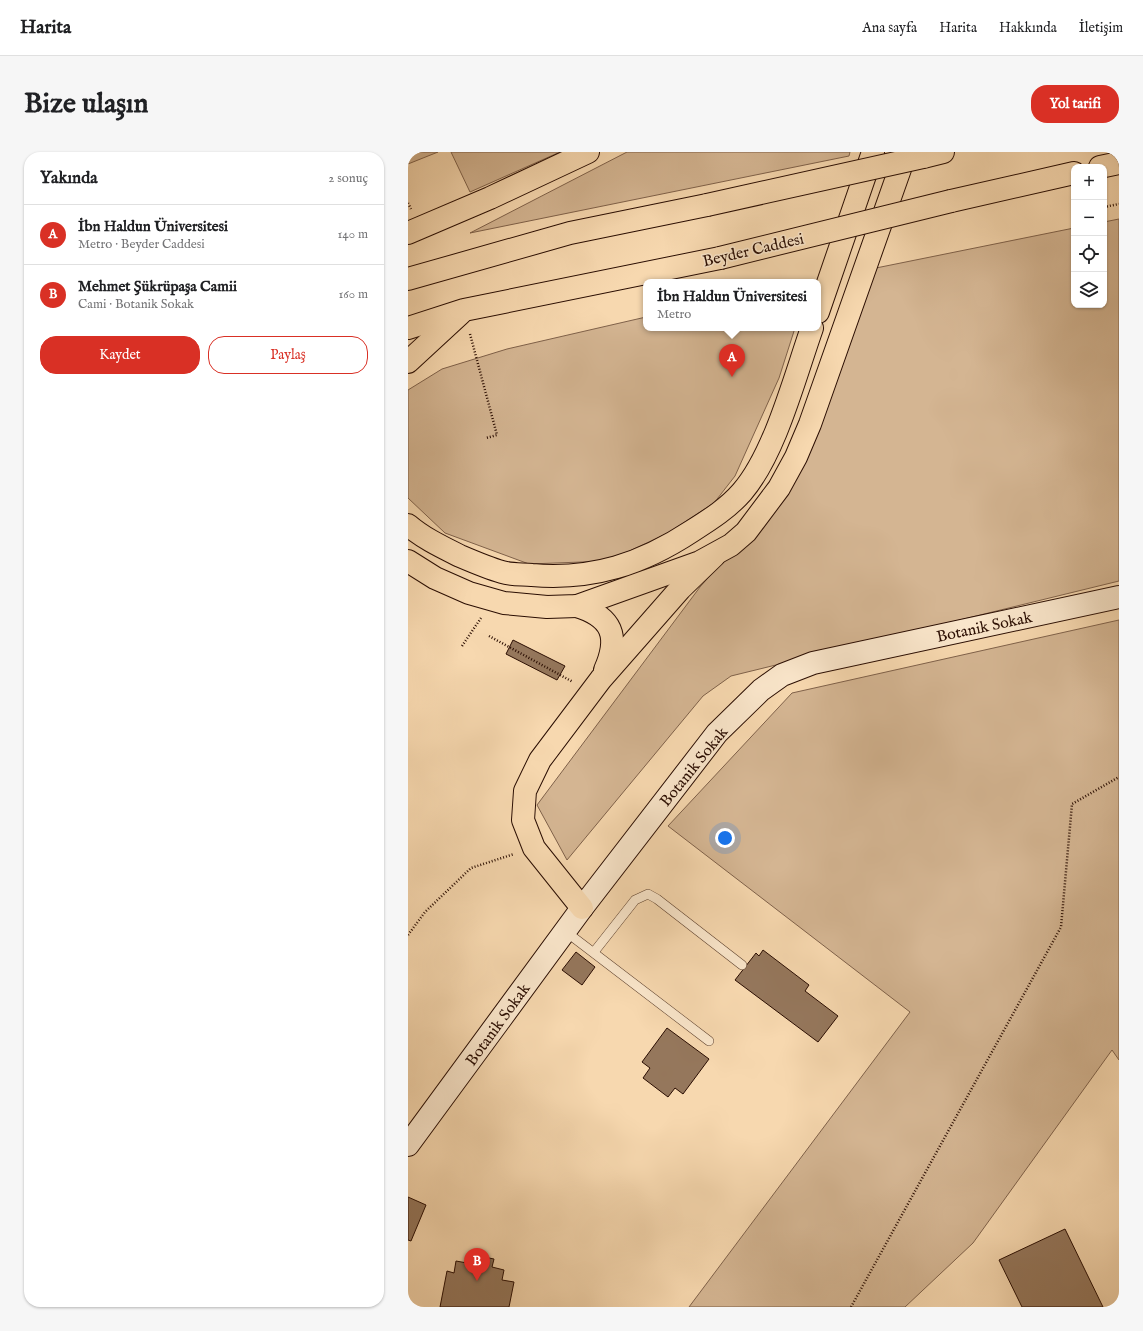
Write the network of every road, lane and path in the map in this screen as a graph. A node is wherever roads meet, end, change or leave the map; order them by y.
1 (588, 152) edge
2 (873, 152) edge
3 (924, 154) edge
4 (1119, 163) edge
5 (1107, 166) edge
6 (1071, 174) edge
7 (1119, 204) edge
8 (1107, 206) edge
9 (408, 233) edge
10 (408, 279) edge
11 (821, 303) edge
12 (464, 310) junction
13 (408, 328) edge
14 (811, 331) edge
15 (408, 362) edge
16 (486, 438) dead end
17 (408, 525) edge
18 (718, 552) junction
19 (408, 561) edge
20 (1119, 597) edge
21 (493, 599) junction
22 (577, 606) junction
23 (489, 636) dead end
24 (462, 646) dead end
25 (561, 673) dead end
26 (601, 679) junction
27 (1119, 777) edge
28 (534, 848) junction
29 (582, 908) junction
30 (565, 931) junction
31 (408, 935) edge
32 (594, 952) junction
33 (742, 966) dead end
34 (709, 1041) dead end
35 (408, 1145) edge
36 (851, 1307) edge

1 - 9 main road
2 - 11 main road
3 - 10 main road, bridge
3 - 18 main road
4 - 5 main road
6 - 12 main road, Beyder Caddesi, bridge
7 - 8 path
12 - 13 main road, Beyder Caddesi
12 - 15 main road
12 - 16 path
14 - 17 main road
18 - 22 main road
18 - 26 main road
19 - 21 main road
20 - 29 main road, Botanik Sokak
21 - 22 main road
21 - 24 path
22 - 26 main road
23 - 25 path
26 - 28 main road
27 - 36 path
28 - 29 main road
28 - 31 path
29 - 30 main road, Botanik Sokak
30 - 32 lane
30 - 35 main road, Botanik Sokak
32 - 33 lane
32 - 34 lane

